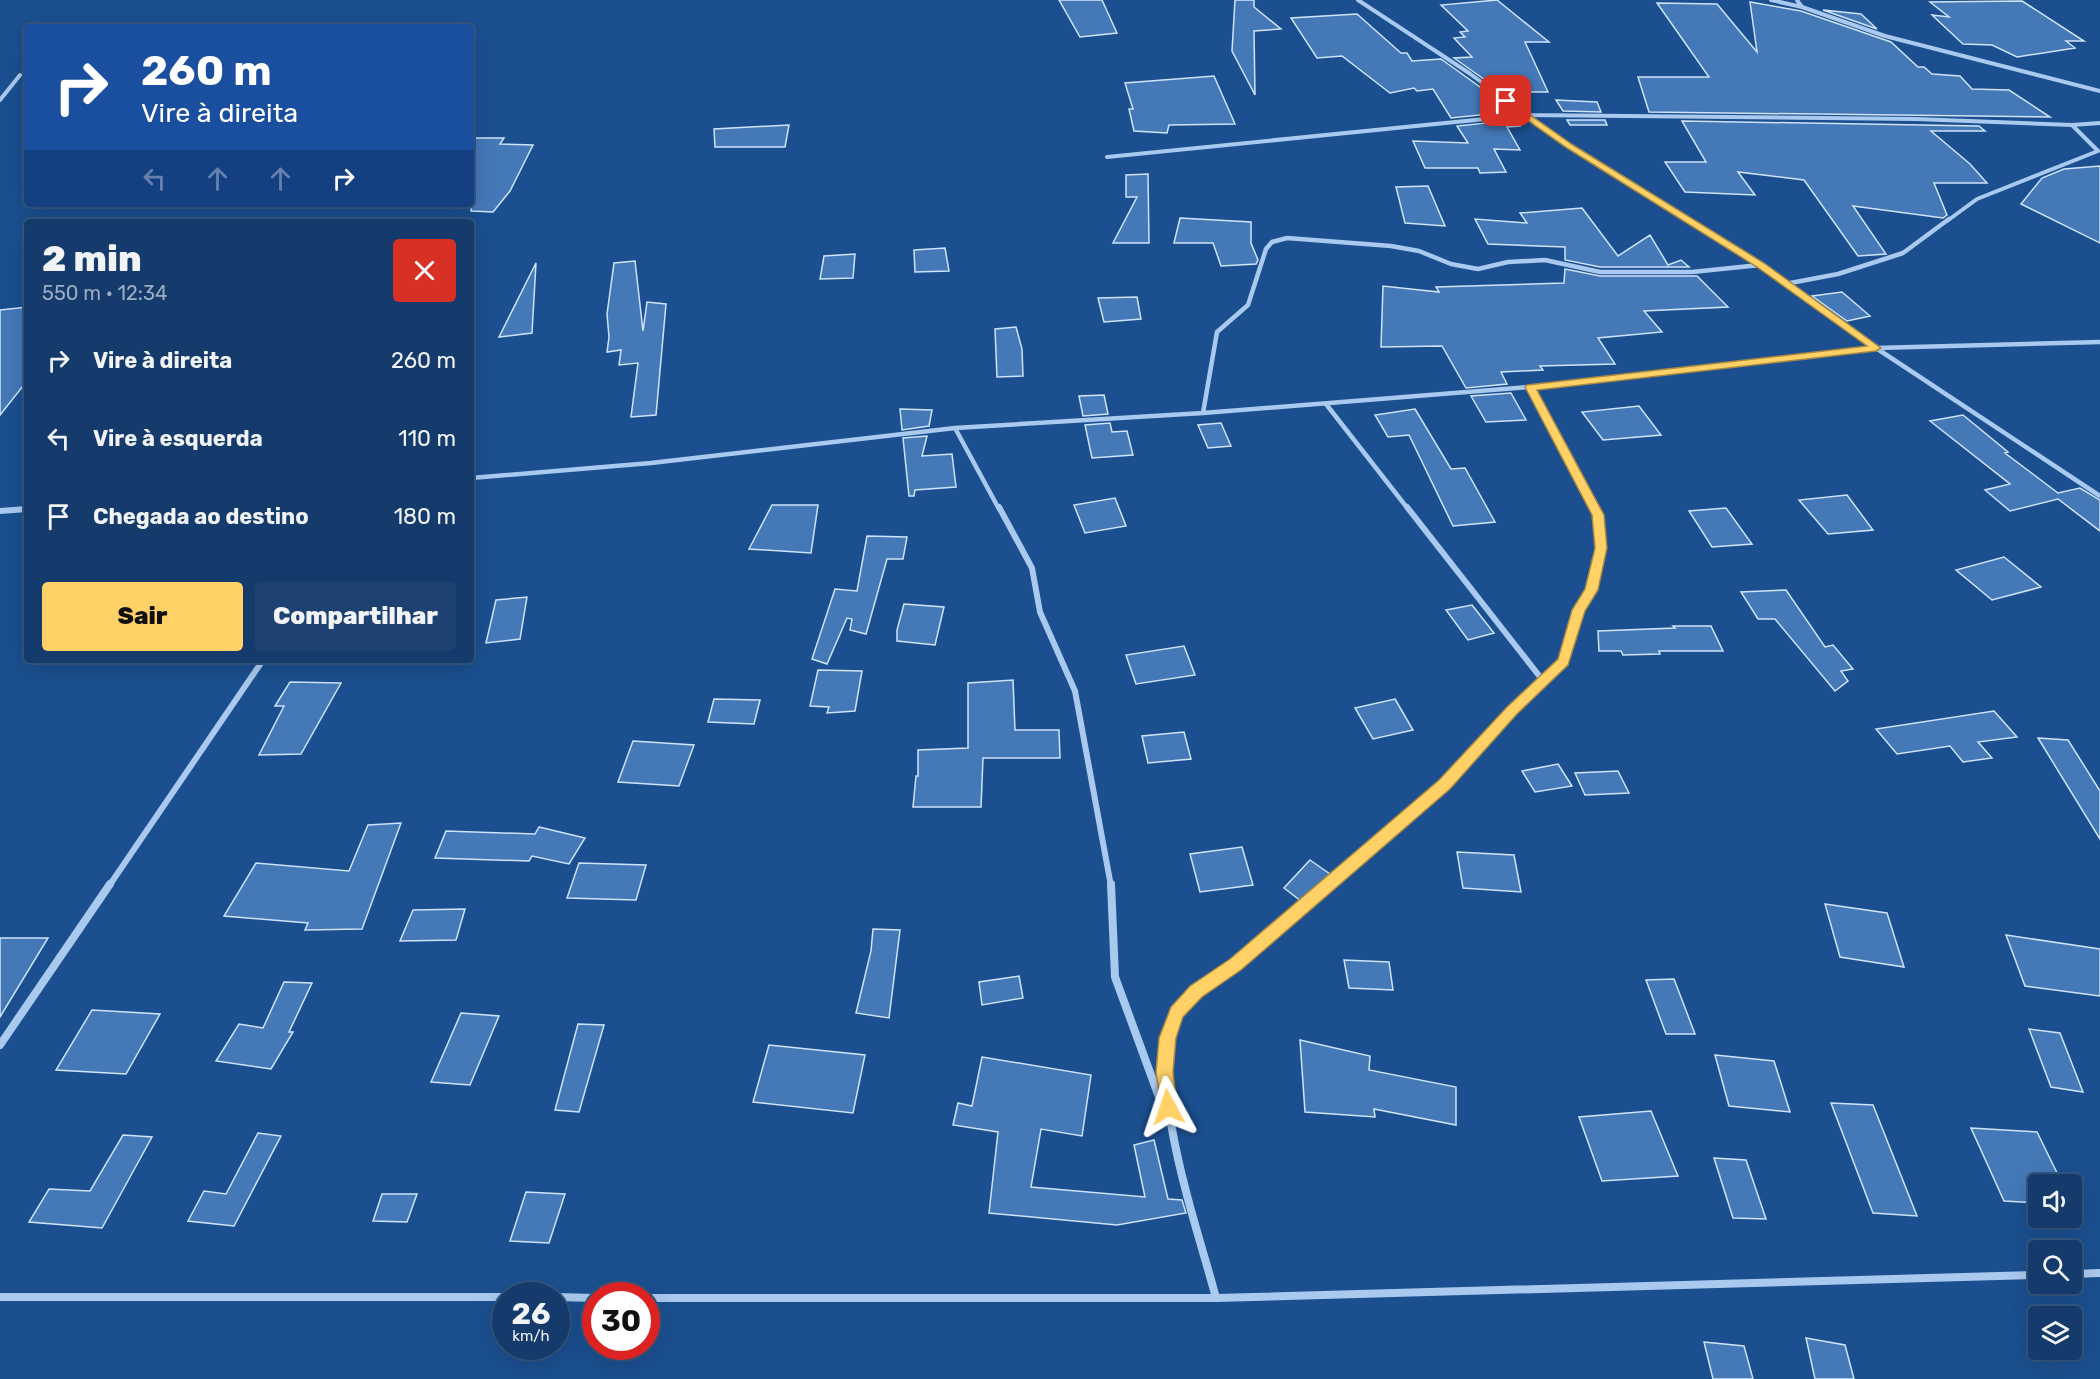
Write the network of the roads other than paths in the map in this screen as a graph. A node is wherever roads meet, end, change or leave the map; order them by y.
1 (1358, 0) edge
2 (1771, 0) edge
3 (1797, 0) edge
4 (1802, 7) junction
5 (20, 75) dead end
6 (2100, 91) edge
7 (0, 100) edge
8 (1525, 116) junction
9 (2100, 123) edge
10 (2072, 125) junction
11 (1107, 157) dead end
12 (1761, 265) junction
13 (1785, 284) junction
14 (2100, 342) edge
15 (1876, 348) junction
16 (1530, 387) junction
17 (1326, 404) junction
18 (1203, 413) junction
19 (955, 428) junction
20 (474, 478) edge
21 (2100, 496) edge
22 (24, 509) edge
23 (0, 511) edge
24 (261, 663) edge
25 (1544, 682) junction
26 (0, 1045) edge
27 (1170, 1125) junction
28 (2100, 1273) edge
29 (2082, 1274) edge
30 (2028, 1275) edge
31 (0, 1297) edge
32 (492, 1298) edge
33 (660, 1298) edge
34 (1216, 1298) junction

1 - 8 street
2 - 4 street
3 - 4 street
4 - 6 street
5 - 7 street
8 - 10 street
8 - 11 street
8 - 12 street
9 - 10 street
10 - 13 street
12 - 13 street
12 - 18 street
13 - 15 street
14 - 15 street
15 - 16 street
15 - 21 street
16 - 17 street
16 - 25 street
17 - 18 street
17 - 25 street
18 - 19 street
19 - 20 street
19 - 27 street
22 - 23 street
24 - 26 street
25 - 27 street
27 - 34 street
28 - 29 street
30 - 34 street
31 - 32 street
33 - 34 street

